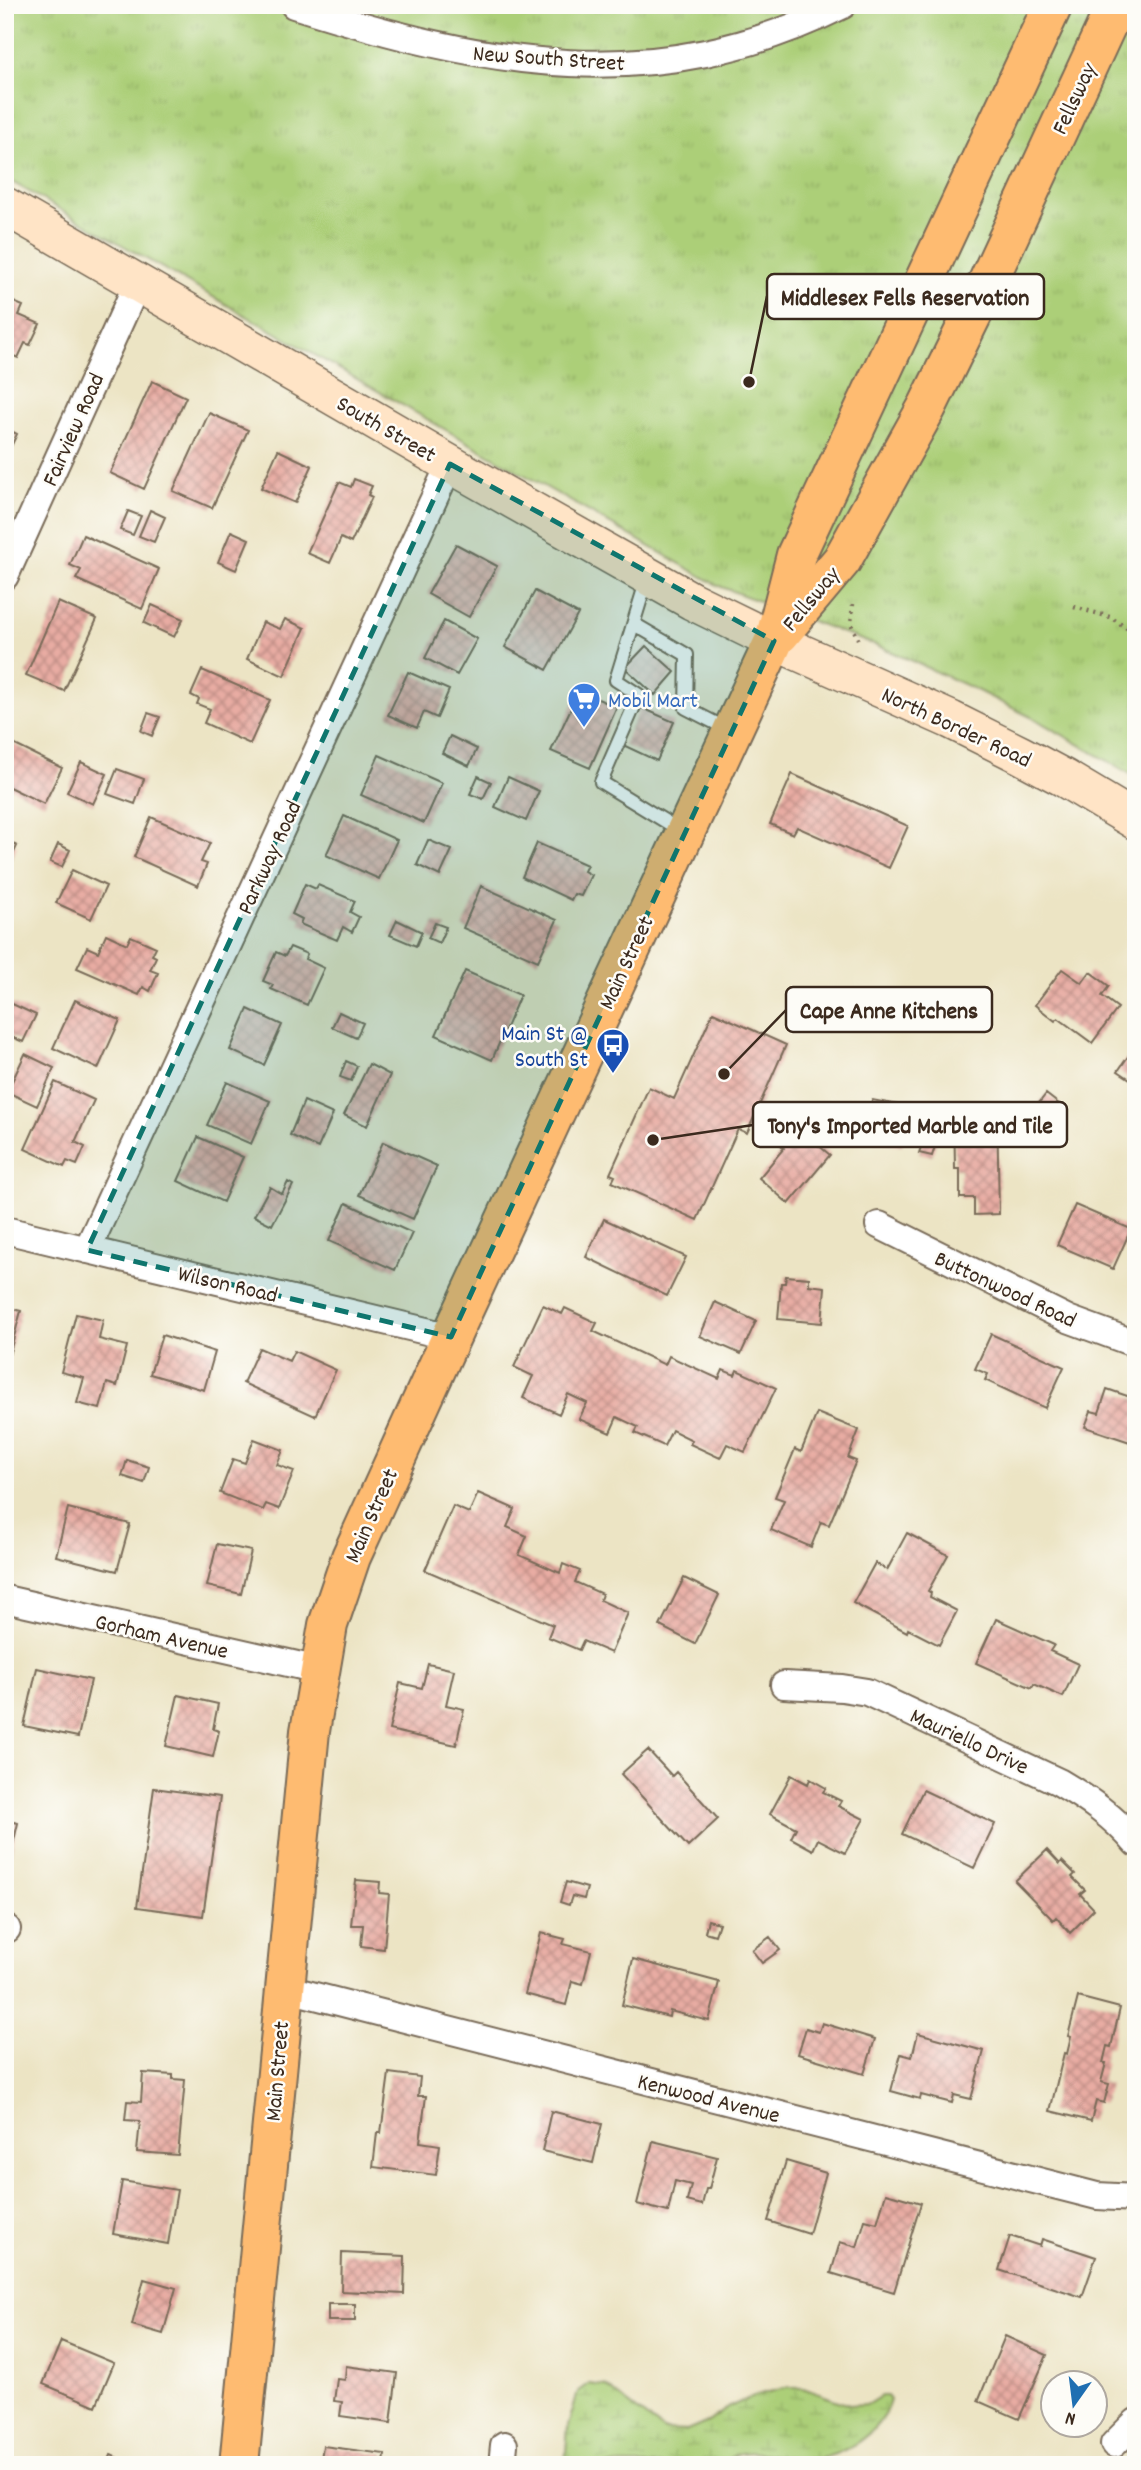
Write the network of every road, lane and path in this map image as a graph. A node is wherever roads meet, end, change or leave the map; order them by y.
1 (294, 5) edge
2 (843, 5) edge
3 (1053, 5) edge
4 (1116, 5) edge
5 (5, 206) edge
6 (138, 282) junction
7 (450, 464) junction
8 (5, 576) edge
9 (648, 577) junction
10 (1073, 607) dead end
11 (634, 624) junction
12 (1136, 634) edge
13 (774, 641) junction
14 (732, 732) junction
15 (1136, 821) edge
16 (685, 833) junction
17 (879, 1225) dead end
18 (5, 1230) edge
19 (87, 1250) junction
20 (451, 1337) junction
21 (1136, 1343) edge
22 (5, 1599) edge
23 (319, 1670) junction
24 (784, 1685) dead end
25 (1136, 1843) edge
26 (284, 1987) junction
27 (1136, 2198) edge
28 (1136, 2422) edge
29 (1114, 2444) dead end
30 (239, 2465) edge

1 - 2 street, New South Street
3 - 13 main road, Fellsway
4 - 13 main road, Fellsway
5 - 6 main road, South Street
6 - 7 main road, South Street
6 - 8 street, Fairview Road
7 - 9 main road, South Street
7 - 19 street, Parkway Road
9 - 11 lane
9 - 13 main road, South Street
10 - 12 path
11 - 14 lane
11 - 16 lane
13 - 14 main road, Main Street
13 - 15 main road, North Border Road
14 - 16 main road, Main Street
16 - 20 main road, Main Street
17 - 21 street, Buttonwood Road
18 - 19 street, Wilson Road
19 - 20 street, Wilson Road
20 - 23 main road, Main Street
22 - 23 street, Gorham Avenue
23 - 26 main road, Main Street
24 - 25 street, Mauriello Drive
26 - 27 street, Kenwood Avenue
26 - 30 main road, Main Street
28 - 29 street

